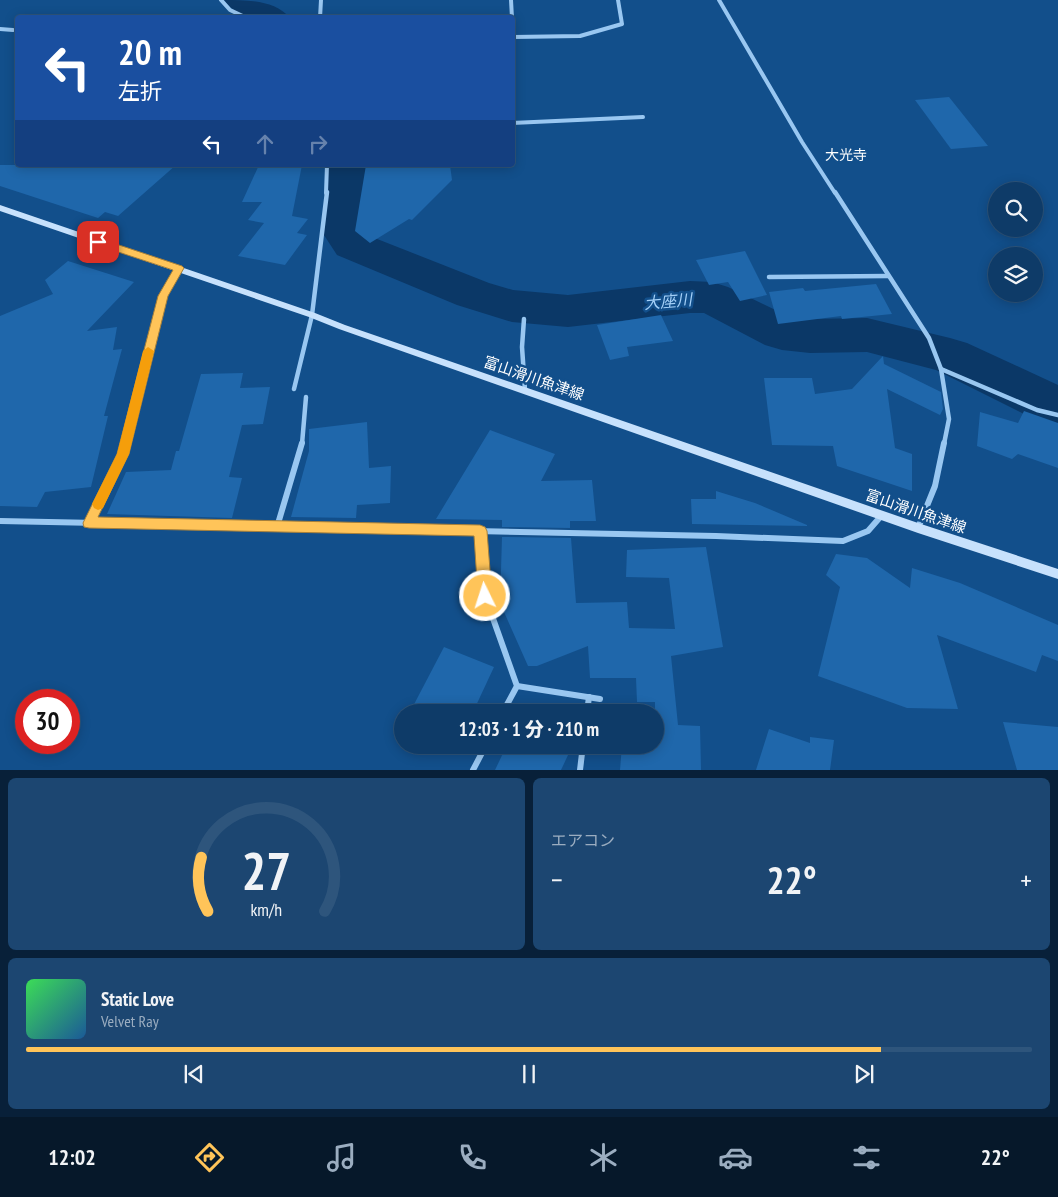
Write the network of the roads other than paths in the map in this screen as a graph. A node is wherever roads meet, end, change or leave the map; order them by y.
1 (221, 0) edge
2 (321, 0) edge
3 (511, 0) edge
4 (618, 0) edge
5 (719, 0) edge
6 (241, 15) edge
7 (320, 15) edge
8 (512, 15) edge
9 (0, 29) edge
10 (13, 30) dead end
11 (515, 37) edge
12 (643, 117) dead end
13 (515, 123) edge
14 (327, 167) edge
15 (0, 208) edge
16 (178, 268) junction
17 (888, 276) junction
18 (769, 277) dead end
19 (312, 315) junction
20 (524, 319) dead end
21 (941, 369) junction
22 (294, 389) dead end
23 (525, 390) junction
24 (306, 397) dead end
25 (1058, 416) edge
26 (882, 516) junction
27 (0, 521) edge
28 (89, 523) junction
29 (277, 526) junction
30 (918, 528) junction
31 (480, 531) junction
32 (1058, 574) edge
33 (518, 686) junction
34 (589, 697) junction
35 (600, 698) dead end
36 (508, 704) edge
37 (588, 704) edge
38 (481, 754) edge
39 (582, 754) edge
40 (473, 770) edge
41 (580, 770) edge

1 - 6 street
2 - 7 street
3 - 8 street
4 - 11 street
5 - 17 street
9 - 10 street
12 - 13 street
14 - 19 street
15 - 16 main road, 富山滑川魚津線
16 - 19 main road, 富山滑川魚津線
16 - 28 street
17 - 18 street
17 - 21 street
19 - 22 street
19 - 23 main road, 富山滑川魚津線
20 - 23 street
21 - 25 street
21 - 30 street
23 - 26 main road, 富山滑川魚津線
24 - 29 street
26 - 30 main road, 富山滑川魚津線
26 - 31 street
27 - 28 street
28 - 29 street
29 - 31 street
30 - 32 main road, 富山滑川魚津線
31 - 33 street
33 - 34 street
33 - 36 street
34 - 35 street
34 - 37 street
38 - 40 street
39 - 41 street

